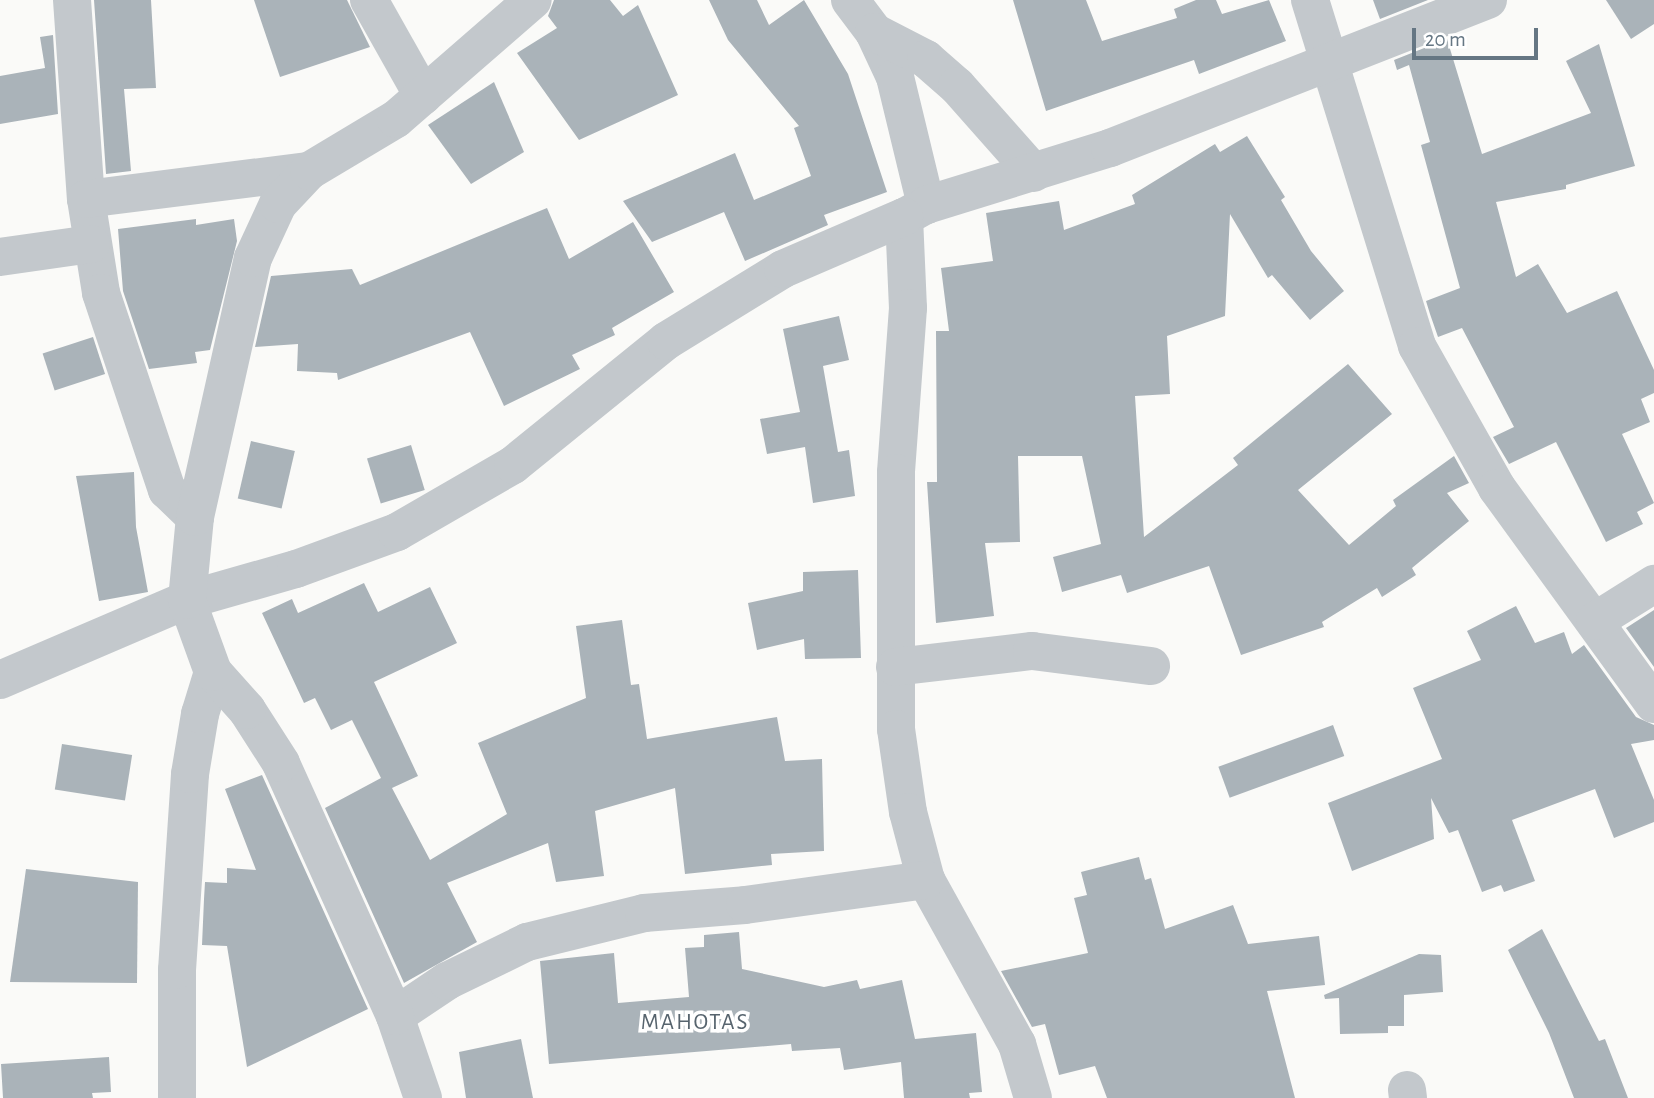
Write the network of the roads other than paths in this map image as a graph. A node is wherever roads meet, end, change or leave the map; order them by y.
1 (72, 0) edge
2 (369, 0) edge
3 (533, 0) edge
4 (850, 0) edge
5 (1310, 0) edge
6 (1488, 0) edge
7 (874, 32) junction
8 (1329, 61) junction
9 (423, 96) junction
10 (309, 172) junction
11 (1034, 173) junction
12 (86, 199) junction
13 (915, 211) junction
14 (91, 244) junction
15 (0, 257) edge
16 (195, 517) junction
17 (1654, 584) edge
18 (187, 600) junction
19 (1595, 621) junction
20 (1152, 666) dead end
21 (895, 667) junction
22 (213, 672) junction
23 (0, 680) edge
24 (1654, 704) edge
25 (926, 880) junction
26 (395, 1016) junction
27 (177, 1098) edge
28 (423, 1098) edge
29 (1033, 1098) edge

1 - 12 street
2 - 9 street
3 - 9 street
4 - 7 street
5 - 8 street
6 - 8 street
7 - 11 street
7 - 13 street
8 - 11 street
8 - 19 street
9 - 10 street
10 - 12 street
10 - 16 street
11 - 13 street
12 - 14 street
13 - 18 street
13 - 21 street
14 - 15 street
14 - 16 street
16 - 18 street
17 - 19 street
18 - 22 street
18 - 23 street
19 - 24 street
20 - 21 street
21 - 25 street
22 - 26 street
22 - 27 street
25 - 26 street
25 - 29 street
26 - 28 street

